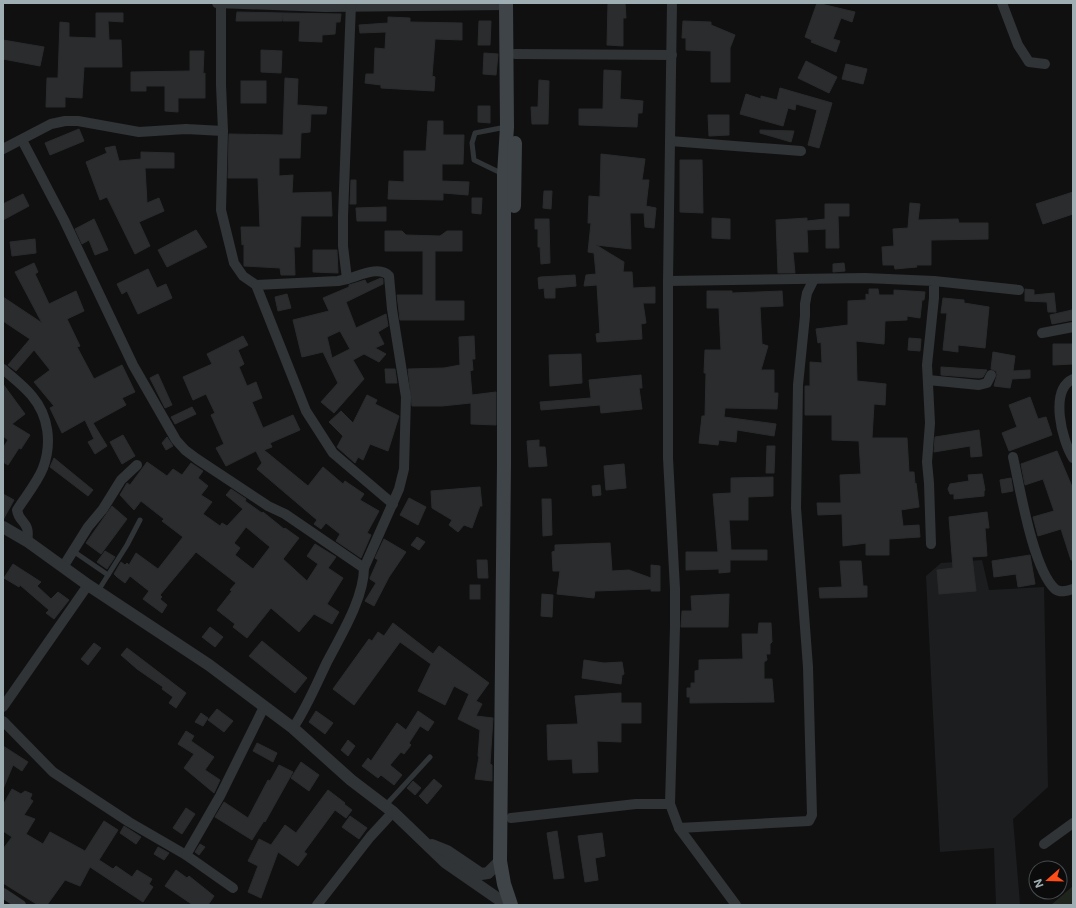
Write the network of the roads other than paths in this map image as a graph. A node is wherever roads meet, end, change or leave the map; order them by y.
1 (217, 3) edge
2 (221, 3) edge
3 (672, 3) edge
4 (1002, 3) edge
5 (351, 4) edge
6 (509, 4) edge
7 (515, 54) junction
8 (672, 55) junction
9 (1046, 64) dead end
10 (507, 127) junction
11 (223, 131) junction
12 (22, 140) junction
13 (670, 142) junction
14 (3, 149) edge
15 (802, 151) dead end
16 (504, 174) junction
17 (347, 279) junction
18 (814, 279) junction
19 (668, 281) junction
20 (934, 281) junction
21 (256, 285) junction
22 (1019, 290) dead end
23 (1073, 327) edge
24 (1042, 333) dead end
25 (3, 370) edge
26 (992, 375) dead end
27 (1073, 379) edge
28 (928, 380) junction
29 (1013, 458) dead end
30 (1073, 458) edge
31 (137, 465) dead end
32 (508, 465) junction
33 (393, 504) junction
34 (140, 520) dead end
35 (3, 527) edge
36 (27, 541) junction
37 (931, 544) dead end
38 (73, 551) junction
39 (63, 567) junction
40 (364, 568) junction
41 (108, 575) junction
42 (93, 588) junction
43 (1073, 589) edge
44 (3, 707) edge
45 (264, 707) junction
46 (3, 721) edge
47 (293, 728) junction
48 (430, 757) dead end
49 (670, 804) junction
50 (389, 810) junction
51 (511, 818) junction
52 (1073, 823) edge
53 (679, 828) junction
54 (425, 842) junction
55 (1044, 844) dead end
56 (186, 855) junction
57 (500, 860) junction
58 (233, 888) dead end
59 (3, 893) edge
60 (21, 905) edge
61 (317, 905) edge
62 (507, 905) edge
63 (511, 905) edge
64 (520, 905) edge
65 (736, 905) edge

1 - 2 street
2 - 5 street
2 - 11 street
3 - 8 street
4 - 9 street
5 - 6 street
5 - 17 street
6 - 7 main road
6 - 10 main road
7 - 8 street
7 - 32 main road
8 - 13 street
10 - 16 main road
10 - 16 lane
11 - 12 street
11 - 21 street
12 - 14 street
12 - 40 street
13 - 15 street
13 - 19 street
16 - 32 main road
17 - 21 street
17 - 33 street
18 - 19 street
18 - 20 street
18 - 53 street
19 - 49 street
20 - 22 street
20 - 28 street
21 - 33 street
23 - 24 street
25 - 36 street
26 - 28 street
27 - 30 street
28 - 37 street
29 - 43 street
31 - 38 street
32 - 51 main road
32 - 57 main road
33 - 40 street
34 - 41 lane
35 - 36 street
36 - 39 street
38 - 39 street
38 - 41 lane
39 - 42 street
40 - 47 street
41 - 42 lane
42 - 44 street
42 - 45 street
45 - 47 street
45 - 56 street
46 - 56 street
47 - 50 street
48 - 50 lane
49 - 51 street
49 - 53 street
50 - 54 street
50 - 61 street
51 - 64 main road
52 - 55 street
53 - 65 street
54 - 57 street
54 - 62 street
56 - 58 street
57 - 63 main road
59 - 60 street

